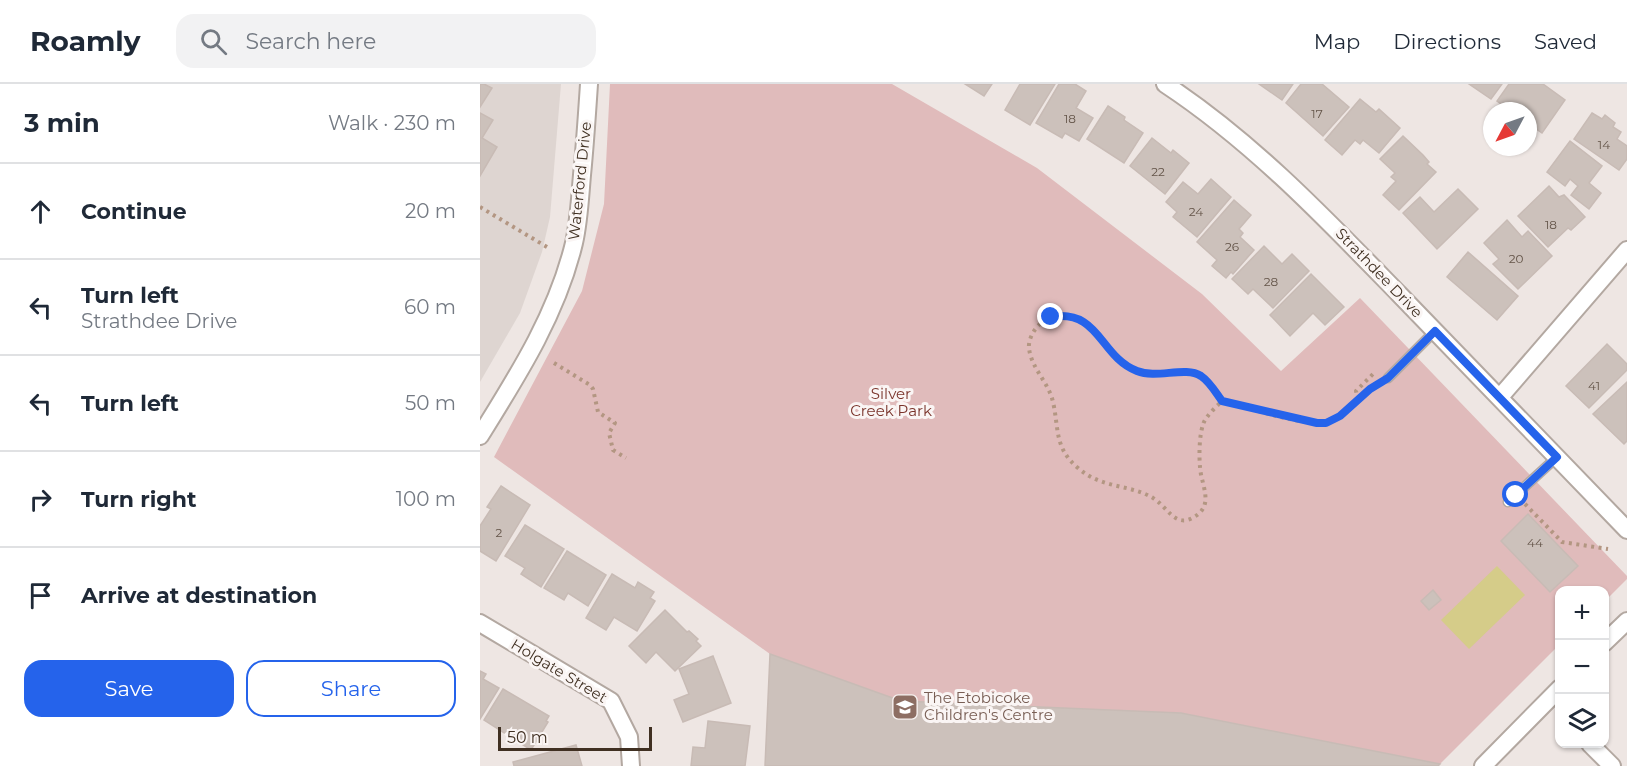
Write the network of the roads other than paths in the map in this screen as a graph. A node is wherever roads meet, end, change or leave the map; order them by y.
1 (590, 84) edge
2 (1165, 84) edge
3 (1188, 90) edge
4 (1627, 250) edge
5 (1435, 331) junction
6 (1388, 378) road end
7 (1500, 398) junction
8 (480, 436) edge
9 (1557, 457) junction
10 (1508, 502) dead end
11 (1627, 530) edge
12 (1627, 621) edge
13 (480, 623) edge
14 (1608, 640) edge
15 (1555, 701) edge
16 (1594, 748) edge
17 (631, 766) edge
18 (1483, 766) edge
19 (1612, 766) edge

1 - 8 street, Waterford Drive
2 - 3 street, Strathdee Drive
3 - 5 street, Strathdee Drive
4 - 7 street
5 - 6 lane
5 - 7 street, Strathdee Drive
7 - 9 street, Strathdee Drive
9 - 10 lane
9 - 11 street, Strathdee Drive
12 - 14 street
13 - 17 street, Holgate Street
15 - 18 street
16 - 19 street

